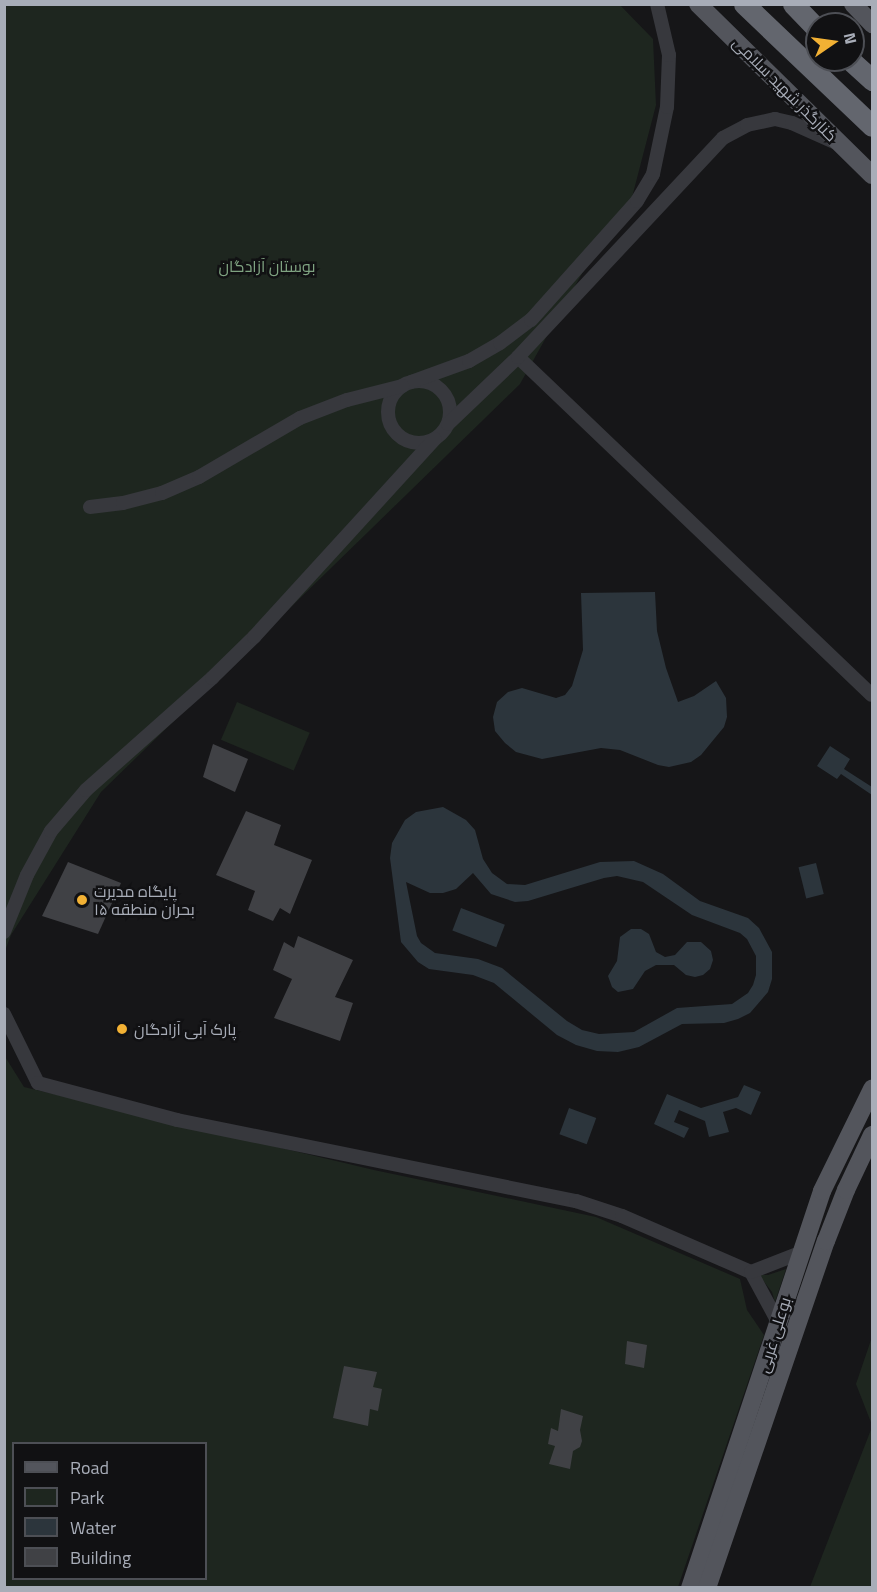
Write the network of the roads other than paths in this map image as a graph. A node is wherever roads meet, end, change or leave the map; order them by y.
1 (657, 4) edge
2 (698, 4) edge
3 (744, 4) edge
4 (793, 4) edge
5 (854, 4) edge
6 (861, 4) edge
7 (873, 11) edge
8 (805, 16) edge
9 (873, 24) edge
10 (873, 126) edge
11 (843, 147) junction
12 (873, 175) edge
13 (518, 357) junction
14 (407, 384) junction
15 (448, 424) junction
16 (435, 439) junction
17 (90, 507) dead end
18 (873, 695) edge
19 (4, 932) edge
20 (4, 1014) edge
21 (873, 1089) edge
22 (873, 1135) edge
23 (800, 1253) junction
24 (751, 1272) junction
25 (778, 1322) junction
26 (690, 1587) edge
27 (707, 1587) edge

1 - 14 street
2 - 11 main road, کنارگذر شهید سلامی
3 - 10 highway
4 - 8 highway
5 - 9 main road
6 - 7 main road
11 - 12 main road, کنارگذر شهید سلامی
11 - 13 street
13 - 15 street
13 - 18 street
14 - 15 street
14 - 16 street
14 - 17 street
15 - 16 street
16 - 19 street
20 - 24 street
21 - 23 main road, بوعلی غربی
22 - 27 main road, بوعلی غربی
23 - 24 street
23 - 25 main road, بوعلی غربی
24 - 25 street
25 - 26 main road, بوعلی غربی

